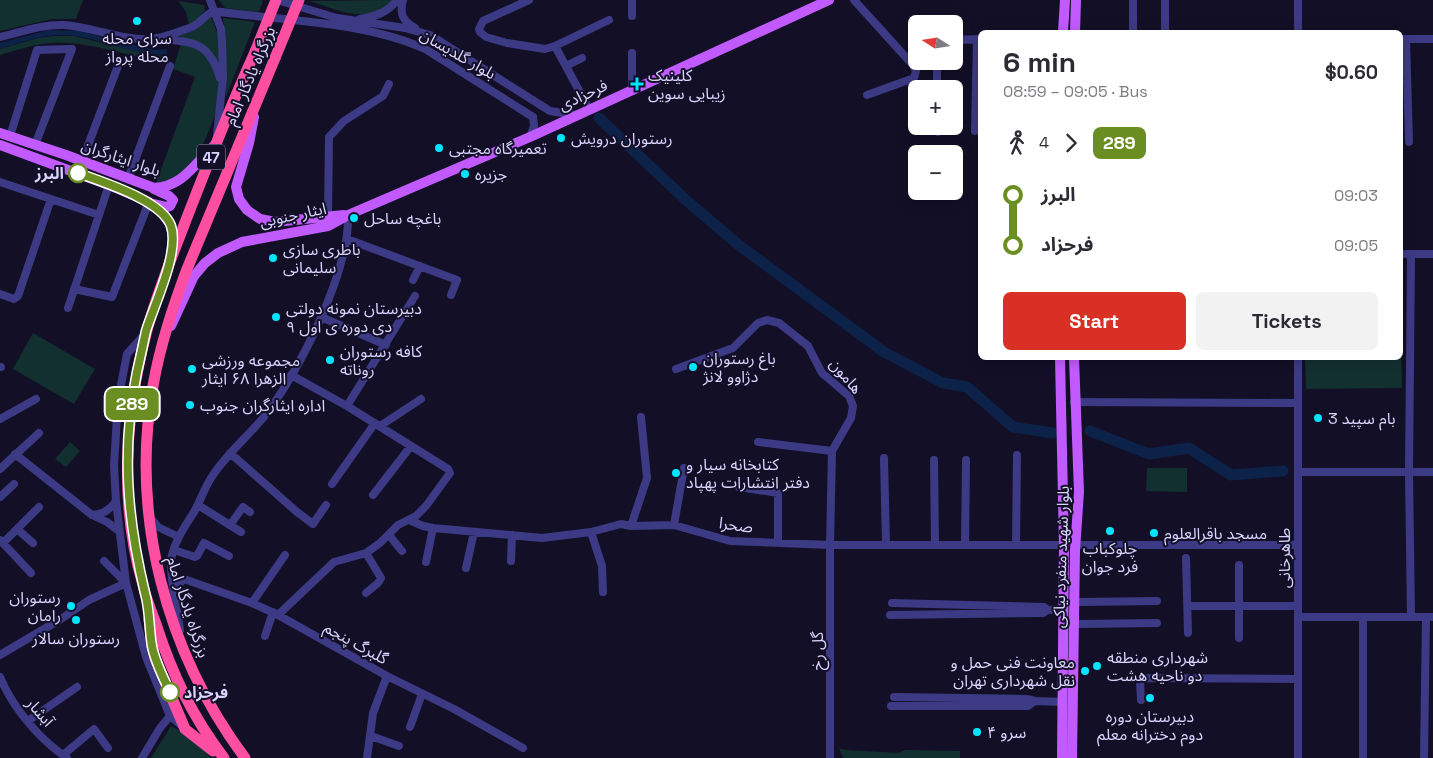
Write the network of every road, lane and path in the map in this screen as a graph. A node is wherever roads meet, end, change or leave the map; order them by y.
1 (210, 0) edge
2 (276, 0) edge
3 (299, 0) edge
4 (397, 0) edge
5 (403, 0) edge
6 (529, 0) edge
7 (632, 0) edge
8 (829, 0) edge
9 (854, 0) edge
10 (1064, 0) edge
11 (1076, 0) edge
12 (1133, 0) edge
13 (1165, 0) edge
14 (1298, 0) edge
15 (214, 11) junction
16 (632, 16) dead end
17 (355, 20) junction
18 (609, 20) dead end
19 (1063, 30) edge
20 (1075, 30) edge
21 (1133, 30) edge
22 (1164, 30) edge
23 (1298, 30) edge
24 (426, 33) junction
25 (0, 37) edge
26 (154, 39) junction
27 (978, 39) edge
28 (1403, 39) edge
29 (1433, 39) edge
30 (963, 40) edge
31 (555, 46) junction
32 (632, 53) dead end
33 (582, 58) dead end
34 (118, 66) dead end
35 (170, 66) dead end
36 (566, 66) junction
37 (221, 84) junction
38 (389, 84) dead end
39 (632, 89) junction
40 (867, 95) dead end
41 (257, 98) junction
42 (540, 105) junction
43 (589, 109) junction
44 (576, 115) junction
45 (533, 116) junction
46 (975, 131) dead end
47 (5, 134) edge
48 (530, 137) junction
49 (217, 142) junction
50 (1410, 142) dead end
51 (0, 145) edge
52 (35, 145) junction
53 (82, 161) junction
54 (128, 179) junction
55 (0, 182) edge
56 (110, 185) junction
57 (154, 188) junction
58 (51, 198) junction
59 (149, 202) junction
60 (100, 215) junction
61 (348, 215) junction
62 (328, 216) junction
63 (347, 239) junction
64 (1403, 254) edge
65 (1411, 254) junction
66 (1433, 254) edge
67 (170, 264) junction
68 (420, 266) junction
69 (414, 280) dead end
70 (74, 289) junction
71 (0, 294) edge
72 (451, 295) dead end
73 (415, 296) dead end
74 (68, 308) dead end
75 (321, 317) junction
76 (146, 332) junction
77 (163, 340) junction
78 (386, 345) junction
79 (1060, 360) edge
80 (1074, 360) edge
81 (1298, 360) edge
82 (676, 369) dead end
83 (291, 375) junction
84 (36, 399) dead end
85 (421, 399) dead end
86 (1074, 402) junction
87 (1298, 403) junction
88 (347, 406) junction
89 (641, 417) dead end
90 (0, 418) edge
91 (378, 425) junction
92 (1076, 430) junction
93 (1062, 432) junction
94 (39, 433) dead end
95 (758, 442) dead end
96 (411, 446) junction
97 (832, 451) junction
98 (15, 454) junction
99 (230, 454) junction
100 (1017, 455) dead end
101 (884, 458) dead end
102 (934, 460) dead end
103 (966, 460) dead end
104 (684, 468) dead end
105 (0, 469) edge
106 (1298, 472) junction
107 (1409, 472) junction
108 (1433, 472) edge
109 (14, 484) dead end
110 (332, 484) dead end
111 (739, 487) dead end
112 (373, 495) dead end
113 (0, 497) edge
114 (116, 501) junction
115 (198, 505) junction
116 (326, 505) dead end
117 (39, 507) dead end
118 (250, 512) dead end
119 (92, 515) junction
120 (148, 515) junction
121 (409, 520) junction
122 (230, 525) junction
123 (674, 525) junction
124 (631, 526) junction
125 (433, 528) junction
126 (18, 529) junction
127 (119, 531) junction
128 (241, 532) dead end
129 (474, 532) junction
130 (591, 532) junction
131 (389, 535) junction
132 (512, 535) junction
133 (179, 537) junction
134 (1, 542) edge
135 (778, 542) junction
136 (32, 543) dead end
137 (830, 545) junction
138 (886, 545) junction
139 (935, 545) junction
140 (965, 545) junction
141 (1016, 545) junction
142 (1064, 545) junction
143 (1298, 545) junction
144 (1075, 548) junction
145 (174, 550) junction
146 (402, 551) dead end
147 (366, 553) junction
148 (286, 555) dead end
149 (229, 556) dead end
150 (1186, 558) dead end
151 (104, 561) dead end
152 (511, 561) dead end
153 (426, 562) dead end
154 (1239, 565) dead end
155 (466, 568) dead end
156 (31, 573) dead end
157 (126, 583) junction
158 (174, 589) junction
159 (603, 592) dead end
160 (366, 593) dead end
161 (146, 594) junction
162 (1157, 601) dead end
163 (252, 602) junction
164 (1080, 602) junction
165 (892, 603) dead end
166 (1188, 606) junction
167 (1238, 606) junction
168 (1298, 606) junction
169 (1063, 609) junction
170 (1047, 610) junction
171 (275, 614) junction
172 (890, 615) dead end
173 (1298, 617) junction
174 (1363, 617) junction
175 (1411, 617) junction
176 (1430, 617) edge
177 (1157, 623) dead end
178 (1080, 624) junction
179 (1188, 633) dead end
180 (265, 636) dead end
181 (1239, 638) dead end
182 (181, 643) junction
183 (0, 655) edge
184 (387, 676) junction
185 (0, 677) edge
186 (1298, 679) junction
187 (78, 687) dead end
188 (422, 694) junction
189 (894, 697) dead end
190 (1141, 700) dead end
191 (1035, 701) junction
192 (1063, 702) junction
193 (892, 706) dead end
194 (170, 716) junction
195 (28, 721) junction
196 (410, 727) dead end
197 (185, 729) junction
198 (370, 736) junction
199 (399, 746) dead end
200 (108, 748) dead end
201 (522, 748) dead end
202 (65, 757) edge
203 (142, 758) edge
204 (223, 758) edge
205 (245, 758) edge
206 (369, 758) edge
207 (830, 758) edge
208 (1062, 758) edge
209 (1073, 758) edge
210 (1298, 758) edge
211 (1362, 758) edge
212 (1424, 758) edge

1 - 15 street
2 - 17 street, بلوار گلدیسان
2 - 49 highway, بزرگراه یادگار امام / 47, bridge
3 - 41 highway, بزرگراه یادگار امام / 47, bridge
4 - 17 street
5 - 24 street
6 - 31 street
7 - 16 street
8 - 39 main road, فرحزادی
9 - 40 street
10 - 19 main road
11 - 20 main road
12 - 21 street
13 - 22 street
14 - 23 street
15 - 26 street
15 - 37 street
15 - 45 street, بلوار گلدیسان
17 - 24 street, بلوار گلدیسان
18 - 31 street
24 - 42 street, بلوار گلدیسان
25 - 26 street
26 - 37 street
27 - 30 street
27 - 46 street
28 - 29 street
28 - 50 street
31 - 36 street
32 - 39 street
33 - 36 street
34 - 53 street
35 - 54 street
36 - 43 street
37 - 49 street
38 - 62 street
39 - 43 main road, فرحزادی
41 - 62 main road, ایثار جنوبی
41 - 77 highway, بزرگراه یادگار امام / 47
42 - 44 street, بلوار گلدیسان
42 - 45 street
43 - 44 main road, فرحزادی
44 - 48 main road, فرحزادی
45 - 48 street
47 - 52 main road, بلوار ایثارگران
47 - 52 street
48 - 61 main road, فرحزادی
49 - 57 main road, بلوار ایثارگران
49 - 67 highway, بزرگراه یادگار امام / 47
51 - 56 main road, بلوار ایثارگران
52 - 53 main road, بلوار ایثارگران
53 - 54 main road, بلوار ایثارگران
54 - 57 main road, بلوار ایثارگران
55 - 58 street
56 - 59 main road, بلوار ایثارگران
56 - 60 street
57 - 59 main road
58 - 60 street
58 - 71 street
59 - 67 main road, بلوار ایثارگران
59 - 70 street
60 - 70 street
61 - 62 main road, ایثار جنوبی
61 - 63 street
61 - 77 main road, ایثار جنوبی
63 - 68 street
63 - 75 street
64 - 65 street
65 - 66 street
65 - 107 street
67 - 76 highway, بزرگراه یادگار امام / 47
68 - 69 street
68 - 72 street
70 - 74 street
73 - 78 street
75 - 78 street
75 - 83 street
76 - 114 street
76 - 161 highway, بزرگراه یادگار امام / 47
77 - 120 highway, بزرگراه یادگار امام / 47
78 - 88 street
79 - 93 main road, بلوار شهید منفرد نیاکی
80 - 86 main road, بلوار شهید منفرد نیاکی
81 - 87 street, طاهرخانی
82 - 97 street, هامون
83 - 88 street
83 - 99 street
84 - 90 street
85 - 91 street
86 - 87 street
86 - 92 main road, بلوار شهید منفرد نیاکی
87 - 106 street, طاهرخانی
88 - 91 street
89 - 124 street
91 - 96 street
91 - 110 street
92 - 93 main road
92 - 144 main road, بلوار شهید منفرد نیاکی
93 - 142 main road, بلوار شهید منفرد نیاکی
94 - 98 street
95 - 97 street
96 - 112 street
96 - 121 street
97 - 137 street, هامون
98 - 105 street
98 - 119 street
99 - 115 street
99 - 116 street
100 - 141 street
101 - 138 street
102 - 139 street
103 - 140 street
104 - 123 street
106 - 107 street
106 - 143 street, طاهرخانی
107 - 108 street
107 - 175 street
109 - 113 street
111 - 135 street
114 - 119 street
114 - 127 street
115 - 122 street
115 - 133 street
117 - 126 street
118 - 122 street
119 - 127 street
120 - 133 street
120 - 182 highway, بزرگراه یادگار امام / 47
121 - 125 street, صحرا
121 - 131 street
122 - 128 street
123 - 124 street, صحرا
123 - 135 street, صحرا
124 - 130 street, صحرا
125 - 129 street, صحرا
125 - 153 street
126 - 134 street
126 - 136 street
127 - 157 street
129 - 132 street, صحرا
129 - 155 street
130 - 132 street, صحرا
130 - 159 street
131 - 146 street
131 - 147 street
132 - 152 street
133 - 145 street
134 - 156 street
135 - 137 street, صحرا
137 - 138 street, صحرا
137 - 207 street, گل رخ
138 - 139 street, صحرا
139 - 140 street, صحرا
140 - 141 street, صحرا
141 - 142 street, صحرا
142 - 169 main road, بلوار شهید منفرد نیاکی
143 - 144 street
143 - 168 street, طاهرخانی
144 - 164 main road
144 - 209 main road, بلوار شهید منفرد نیاکی
145 - 149 street
145 - 158 street
147 - 160 street
147 - 171 street
148 - 163 street
150 - 166 street
151 - 157 street
154 - 167 street
157 - 183 street
157 - 194 street
158 - 163 street, گلبرگ پنجم
158 - 182 street
161 - 197 highway
161 - 204 highway, بزرگراه یادگار امام / 47
162 - 164 street
163 - 171 street, گلبرگ پنجم
164 - 178 main road
165 - 170 street
166 - 167 street
166 - 179 street
167 - 168 street
167 - 181 street
168 - 173 street, طاهرخانی
169 - 170 street
169 - 192 main road, بلوار شهید منفرد نیاکی
170 - 172 street
171 - 180 street
171 - 184 street, گلبرگ پنجم
173 - 174 street
173 - 186 street, طاهرخانی
174 - 175 street
174 - 211 street
175 - 176 street
176 - 212 street
177 - 178 street
178 - 209 main road
182 - 205 highway, بزرگراه یادگار امام / 47
184 - 188 street, گلبرگ پنجم
184 - 198 street
185 - 195 street, آبشار
186 - 190 street
186 - 210 street, طاهرخانی
187 - 195 street
188 - 196 street
188 - 201 street, گلبرگ پنجم
189 - 191 street
191 - 192 street
191 - 193 street
192 - 208 main road, بلوار شهید منفرد نیاکی
194 - 197 street
194 - 203 street
195 - 202 street, آبشار
197 - 204 highway
198 - 199 street
198 - 206 street
200 - 202 street

